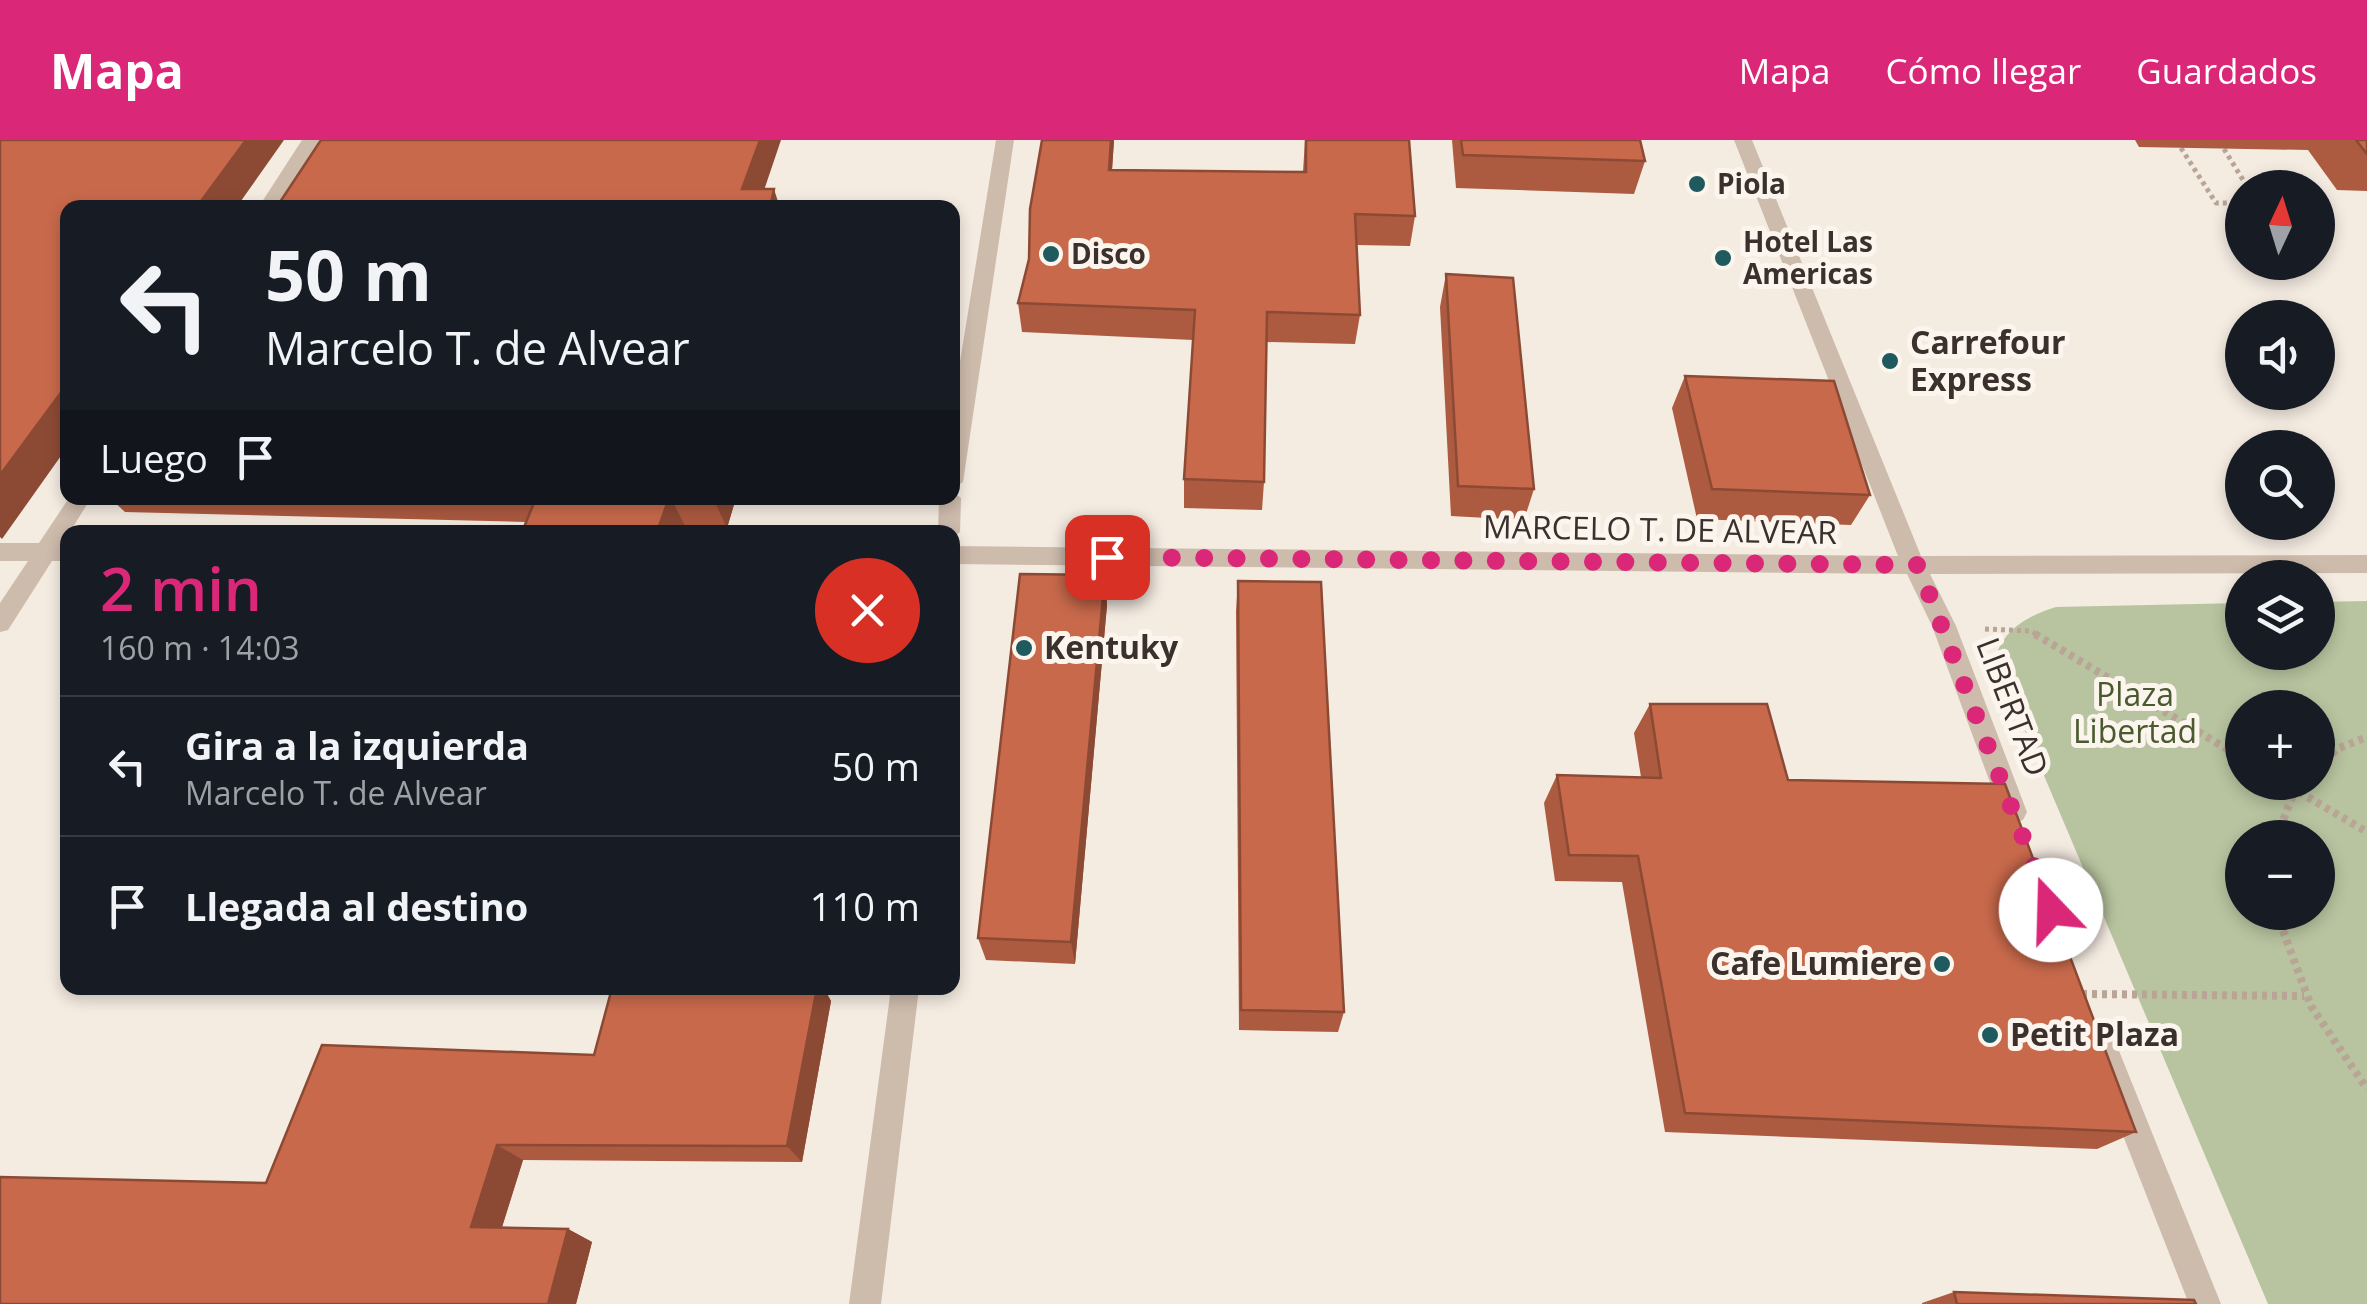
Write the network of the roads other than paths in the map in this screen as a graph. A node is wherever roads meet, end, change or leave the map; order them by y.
1 (310, 140) edge
2 (1005, 140) edge
3 (1743, 140) edge
4 (272, 200) edge
5 (960, 430) edge
6 (0, 552) edge
7 (56, 552) edge
8 (960, 555) edge
9 (2367, 564) edge
10 (1918, 565) junction
11 (0, 623) edge
12 (2024, 839) edge
13 (2082, 994) edge
14 (903, 995) edge
15 (865, 1304) edge
16 (2204, 1304) edge

1 - 4 street
2 - 5 street
3 - 10 street, LIBERTAD
6 - 7 street
7 - 11 street
8 - 10 street, MARCELO T. DE ALVEAR
9 - 10 street, MARCELO T. DE ALVEAR
10 - 12 street, LIBERTAD
13 - 16 street
14 - 15 street

